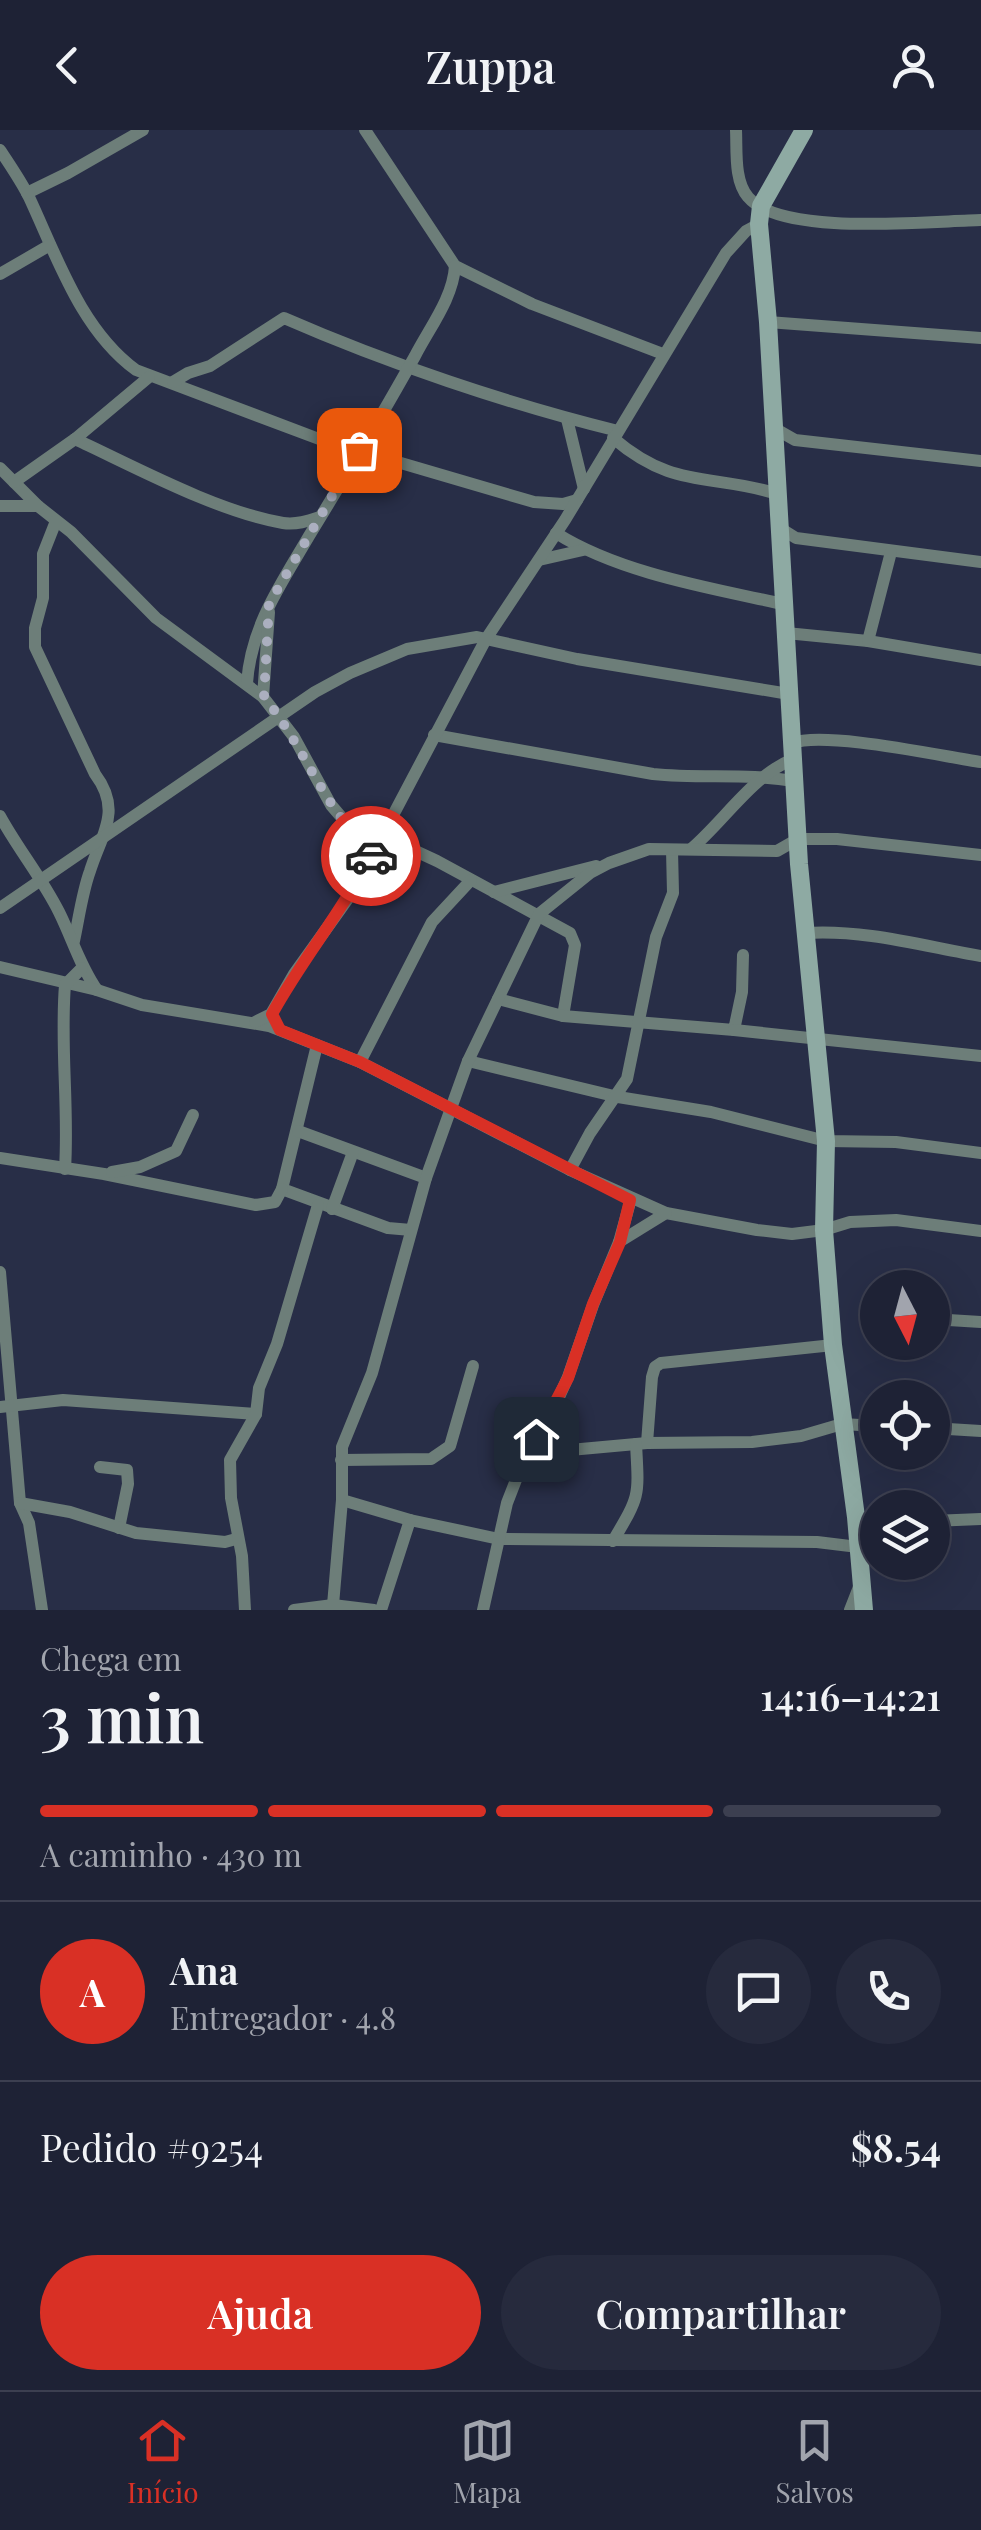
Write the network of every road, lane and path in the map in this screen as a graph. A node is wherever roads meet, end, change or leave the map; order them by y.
1 (143, 130) edge
2 (365, 130) edge
3 (736, 130) edge
4 (804, 130) edge
5 (0, 150) edge
6 (26, 192) junction
7 (760, 215) junction
8 (981, 220) edge
9 (50, 244) junction
10 (455, 266) junction
11 (0, 274) edge
12 (474, 277) junction
13 (454, 285) junction
14 (768, 322) junction
15 (981, 338) edge
16 (663, 354) junction
17 (409, 366) junction
18 (149, 378) junction
19 (173, 382) junction
20 (567, 418) junction
21 (774, 428) junction
22 (615, 435) junction
23 (75, 439) junction
24 (795, 440) junction
25 (775, 449) junction
26 (359, 450) junction
27 (981, 462) edge
28 (0, 468) edge
29 (14, 482) junction
30 (580, 494) junction
31 (778, 494) junction
32 (534, 502) junction
33 (0, 506) edge
34 (38, 506) junction
35 (320, 517) junction
36 (565, 520) junction
37 (56, 521) junction
38 (556, 534) junction
39 (786, 536) junction
40 (583, 550) junction
41 (891, 552) junction
42 (977, 558) edge
43 (539, 560) junction
44 (269, 604) junction
45 (783, 604) junction
46 (786, 633) junction
47 (486, 639) junction
48 (868, 641) junction
49 (249, 658) junction
50 (981, 660) edge
51 (228, 669) junction
52 (247, 683) junction
53 (790, 694) junction
54 (264, 697) junction
55 (280, 716) junction
56 (434, 735) junction
57 (793, 751) junction
58 (981, 762) edge
59 (762, 776) junction
60 (794, 781) junction
61 (0, 816) edge
62 (381, 836) junction
63 (106, 838) junction
64 (798, 839) junction
65 (691, 849) junction
66 (672, 850) junction
67 (372, 853) junction
68 (981, 855) edge
69 (608, 862) junction
70 (471, 880) junction
71 (40, 881) junction
72 (494, 892) junction
73 (0, 908) edge
74 (539, 914) junction
75 (805, 933) junction
76 (74, 941) junction
77 (743, 955) dead end
78 (981, 956) edge
79 (0, 967) edge
80 (82, 968) junction
81 (64, 984) junction
82 (98, 990) junction
83 (498, 998) junction
84 (272, 1014) junction
85 (563, 1016) junction
86 (255, 1022) junction
87 (638, 1023) junction
88 (280, 1030) junction
89 (734, 1030) junction
90 (814, 1037) junction
91 (316, 1045) junction
92 (981, 1056) edge
93 (468, 1060) junction
94 (360, 1062) junction
95 (618, 1097) junction
96 (452, 1110) junction
97 (193, 1115) dead end
98 (298, 1131) junction
99 (826, 1141) junction
100 (353, 1152) junction
101 (981, 1152) edge
102 (0, 1158) edge
103 (66, 1169) junction
104 (570, 1170) junction
105 (104, 1174) junction
106 (426, 1178) junction
107 (282, 1190) junction
108 (630, 1200) junction
109 (325, 1207) junction
110 (666, 1213) junction
111 (824, 1230) junction
112 (981, 1231) edge
113 (409, 1237) junction
114 (620, 1242) junction
115 (0, 1272) edge
116 (950, 1320) edge
117 (981, 1322) edge
118 (833, 1345) junction
119 (4, 1348) edge
120 (474, 1366) dead end
121 (6, 1407) edge
122 (256, 1414) junction
123 (842, 1424) junction
124 (860, 1425) edge
125 (950, 1429) edge
126 (981, 1430) edge
127 (641, 1444) junction
128 (526, 1454) junction
129 (340, 1460) junction
130 (100, 1467) dead end
131 (342, 1500) junction
132 (20, 1503) junction
133 (856, 1517) junction
134 (860, 1517) edge
135 (981, 1518) edge
136 (410, 1520) junction
137 (950, 1520) edge
138 (118, 1528) junction
139 (236, 1539) junction
140 (499, 1539) junction
141 (614, 1542) junction
142 (858, 1547) junction
143 (860, 1574) joint
144 (861, 1580) edge
145 (333, 1605) junction
146 (42, 1610) edge
147 (245, 1610) edge
148 (294, 1610) edge
149 (378, 1610) edge
150 (483, 1610) edge
151 (850, 1610) edge
152 (864, 1610) edge

1 - 6 street
2 - 10 street
3 - 7 street
4 - 7 street
5 - 6 street
6 - 9 street
7 - 8 street
7 - 14 street
7 - 16 street
9 - 11 street
9 - 18 street
10 - 12 street
10 - 13 street
12 - 13 street
12 - 16 street
13 - 17 street
14 - 15 street
14 - 21 street
16 - 22 street
17 - 19 street
17 - 20 street
17 - 26 street
18 - 19 street
18 - 23 street
19 - 26 street
20 - 22 street
20 - 30 street
21 - 24 street
21 - 25 street
22 - 30 street
22 - 31 street
23 - 29 street
23 - 35 street
24 - 25 street
24 - 27 street
25 - 31 street
26 - 32 street
26 - 35 street
28 - 29 street
29 - 34 street
30 - 32 street
30 - 36 street
31 - 39 street
32 - 36 street
33 - 34 street
34 - 37 street
35 - 44 street
36 - 38 street
37 - 51 street
37 - 63 street
38 - 40 street
38 - 43 street
39 - 41 street
39 - 45 street
40 - 43 street
40 - 45 street
41 - 42 street
41 - 48 street
43 - 47 street
44 - 49 street
44 - 54 street
45 - 46 street
46 - 48 street
46 - 53 street
47 - 53 street
47 - 55 street
47 - 56 street
48 - 50 street
49 - 51 street
49 - 52 street
51 - 52 street
52 - 54 street
53 - 57 street
54 - 55 street
55 - 63 street
55 - 67 street
56 - 59 street
56 - 62 street
57 - 58 street
57 - 59 street
57 - 60 street
59 - 60 street
59 - 65 street
60 - 64 street
61 - 71 street
62 - 67 street
62 - 70 street
63 - 71 street
63 - 76 street
64 - 65 street
64 - 68 street
64 - 75 street
65 - 66 street
66 - 69 street
66 - 87 street
67 - 84 street
69 - 72 street
69 - 74 street
70 - 72 street
70 - 94 street
71 - 73 street
71 - 76 street
72 - 74 street
74 - 83 street
74 - 85 street
75 - 78 street
75 - 90 street
76 - 80 street
77 - 89 street
79 - 81 street
80 - 81 street
80 - 82 street
81 - 82 street
81 - 103 street
82 - 86 street
83 - 85 street
83 - 93 street
84 - 86 street
84 - 88 street
85 - 87 street
86 - 88 street
87 - 89 street
87 - 95 street
88 - 91 street
89 - 90 street
90 - 92 street
90 - 99 street
91 - 94 street
91 - 98 street
93 - 95 street
93 - 96 street
94 - 96 street
95 - 99 street
95 - 104 street
96 - 104 street
96 - 106 street
97 - 105 street
98 - 100 street
98 - 107 street
99 - 101 street
99 - 111 street
100 - 106 street
100 - 109 street
102 - 103 street
103 - 105 street
104 - 108 street
105 - 107 street
106 - 113 street
107 - 109 street
108 - 110 street
108 - 114 street
109 - 113 street
109 - 122 street
110 - 111 street
110 - 114 street
111 - 112 street
111 - 118 street
113 - 129 street
114 - 128 street
115 - 119 street
116 - 117 street
118 - 123 street
118 - 127 street
119 - 121 street
120 - 129 street
121 - 122 street
121 - 132 street
122 - 139 street
123 - 124 street
123 - 127 street
123 - 133 street
125 - 126 street
127 - 128 street
127 - 141 street
128 - 140 street
129 - 131 street
130 - 138 street
131 - 136 street
131 - 145 street
132 - 138 street
132 - 146 street
133 - 134 street
133 - 142 street
135 - 137 street
136 - 140 street
136 - 149 street
138 - 139 street
139 - 147 street
140 - 141 street
140 - 150 street
141 - 142 street
142 - 143 street
143 - 151 street
144 - 152 street
145 - 148 street
145 - 149 street

